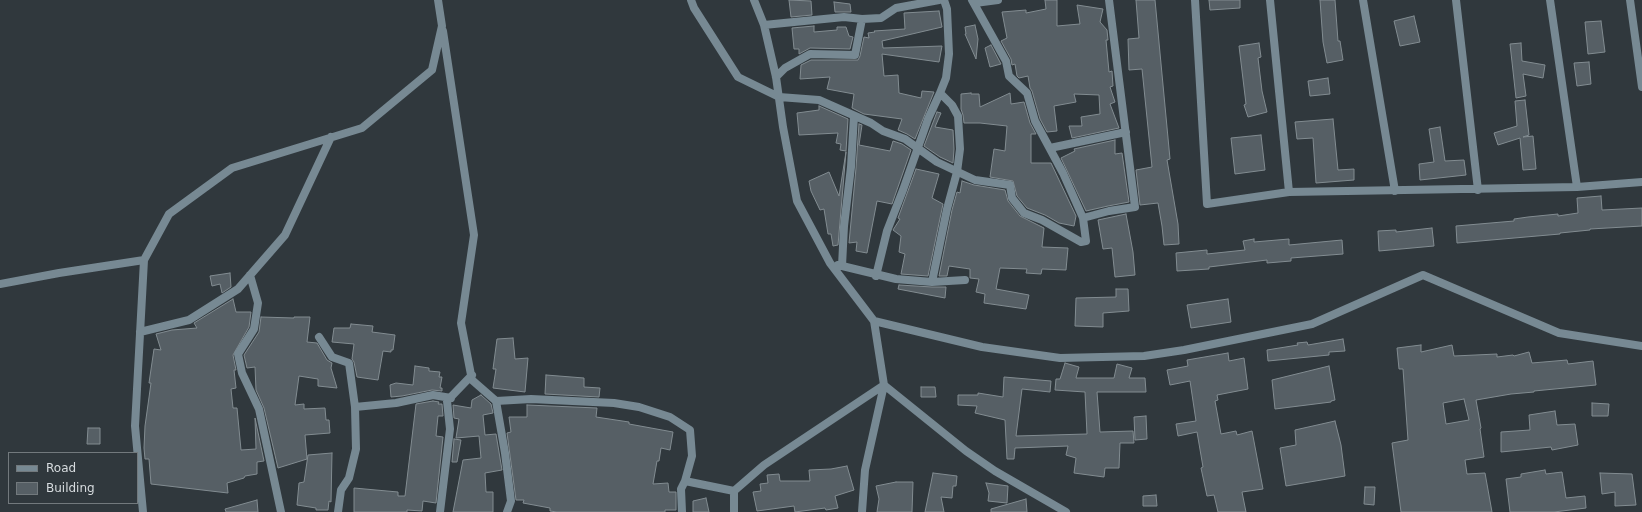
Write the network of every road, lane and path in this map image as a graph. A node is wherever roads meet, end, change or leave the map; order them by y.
1 (438, 0) edge
2 (691, 0) edge
3 (754, 0) edge
4 (939, 0) edge
5 (944, 0) edge
6 (998, 0) edge
7 (1109, 0) edge
8 (1195, 0) edge
9 (1270, 0) edge
10 (1363, 0) edge
11 (1456, 0) edge
12 (1550, 0) edge
13 (1630, 0) edge
14 (973, 2) edge
15 (896, 4) edge
16 (862, 19) junction
17 (764, 25) junction
18 (442, 26) junction
19 (776, 77) junction
20 (1642, 87) edge
21 (940, 93) junction
22 (779, 97) junction
23 (854, 116) junction
24 (1126, 132) junction
25 (331, 137) junction
26 (1050, 148) junction
27 (918, 149) junction
28 (957, 172) junction
29 (1642, 182) edge
30 (1577, 187) junction
31 (1478, 190) junction
32 (1395, 191) junction
33 (1288, 192) junction
34 (1083, 218) junction
35 (144, 260) junction
36 (830, 263) junction
37 (842, 266) junction
38 (250, 275) junction
39 (876, 276) junction
40 (965, 280) dead end
41 (932, 282) junction
42 (0, 284) edge
43 (874, 321) junction
44 (140, 332) junction
45 (320, 337) dead end
46 (1642, 346) edge
47 (472, 375) junction
48 (884, 385) junction
49 (451, 398) junction
50 (496, 401) junction
51 (354, 407) junction
52 (138, 452) edge
53 (138, 455) edge
54 (684, 481) junction
55 (734, 491) junction
56 (144, 512) edge
57 (281, 512) edge
58 (338, 512) edge
59 (440, 512) edge
60 (508, 512) edge
61 (682, 512) edge
62 (734, 512) edge
63 (862, 512) edge
64 (1066, 512) edge

1 - 18 street
2 - 22 street
3 - 17 street
4 - 15 street
5 - 21 street
6 - 14 street
7 - 24 street
8 - 33 street
9 - 33 street
10 - 32 street
11 - 31 street
12 - 30 street
13 - 20 street
14 - 26 street
15 - 16 street
16 - 17 street
16 - 19 street
17 - 19 street
18 - 25 street
18 - 47 street
19 - 22 street
21 - 27 street
21 - 28 street
22 - 23 street
22 - 36 street
23 - 27 street
23 - 37 street
24 - 26 street
24 - 34 street
25 - 35 street
25 - 38 street
26 - 34 street
27 - 28 street
27 - 39 street
28 - 34 street
28 - 41 street
29 - 30 street
30 - 31 street
31 - 32 street
32 - 33 street
35 - 42 street
35 - 44 street
36 - 37 street
36 - 43 street
37 - 39 street
38 - 44 street
38 - 57 street
39 - 41 street
40 - 41 street
43 - 46 street
43 - 48 street
44 - 52 street
45 - 51 street
47 - 49 street
47 - 50 street
48 - 55 street
48 - 63 street
48 - 64 street
49 - 51 street
49 - 59 street
50 - 54 street
50 - 60 street
51 - 58 street
53 - 56 street
54 - 55 street
54 - 61 street
55 - 62 street

